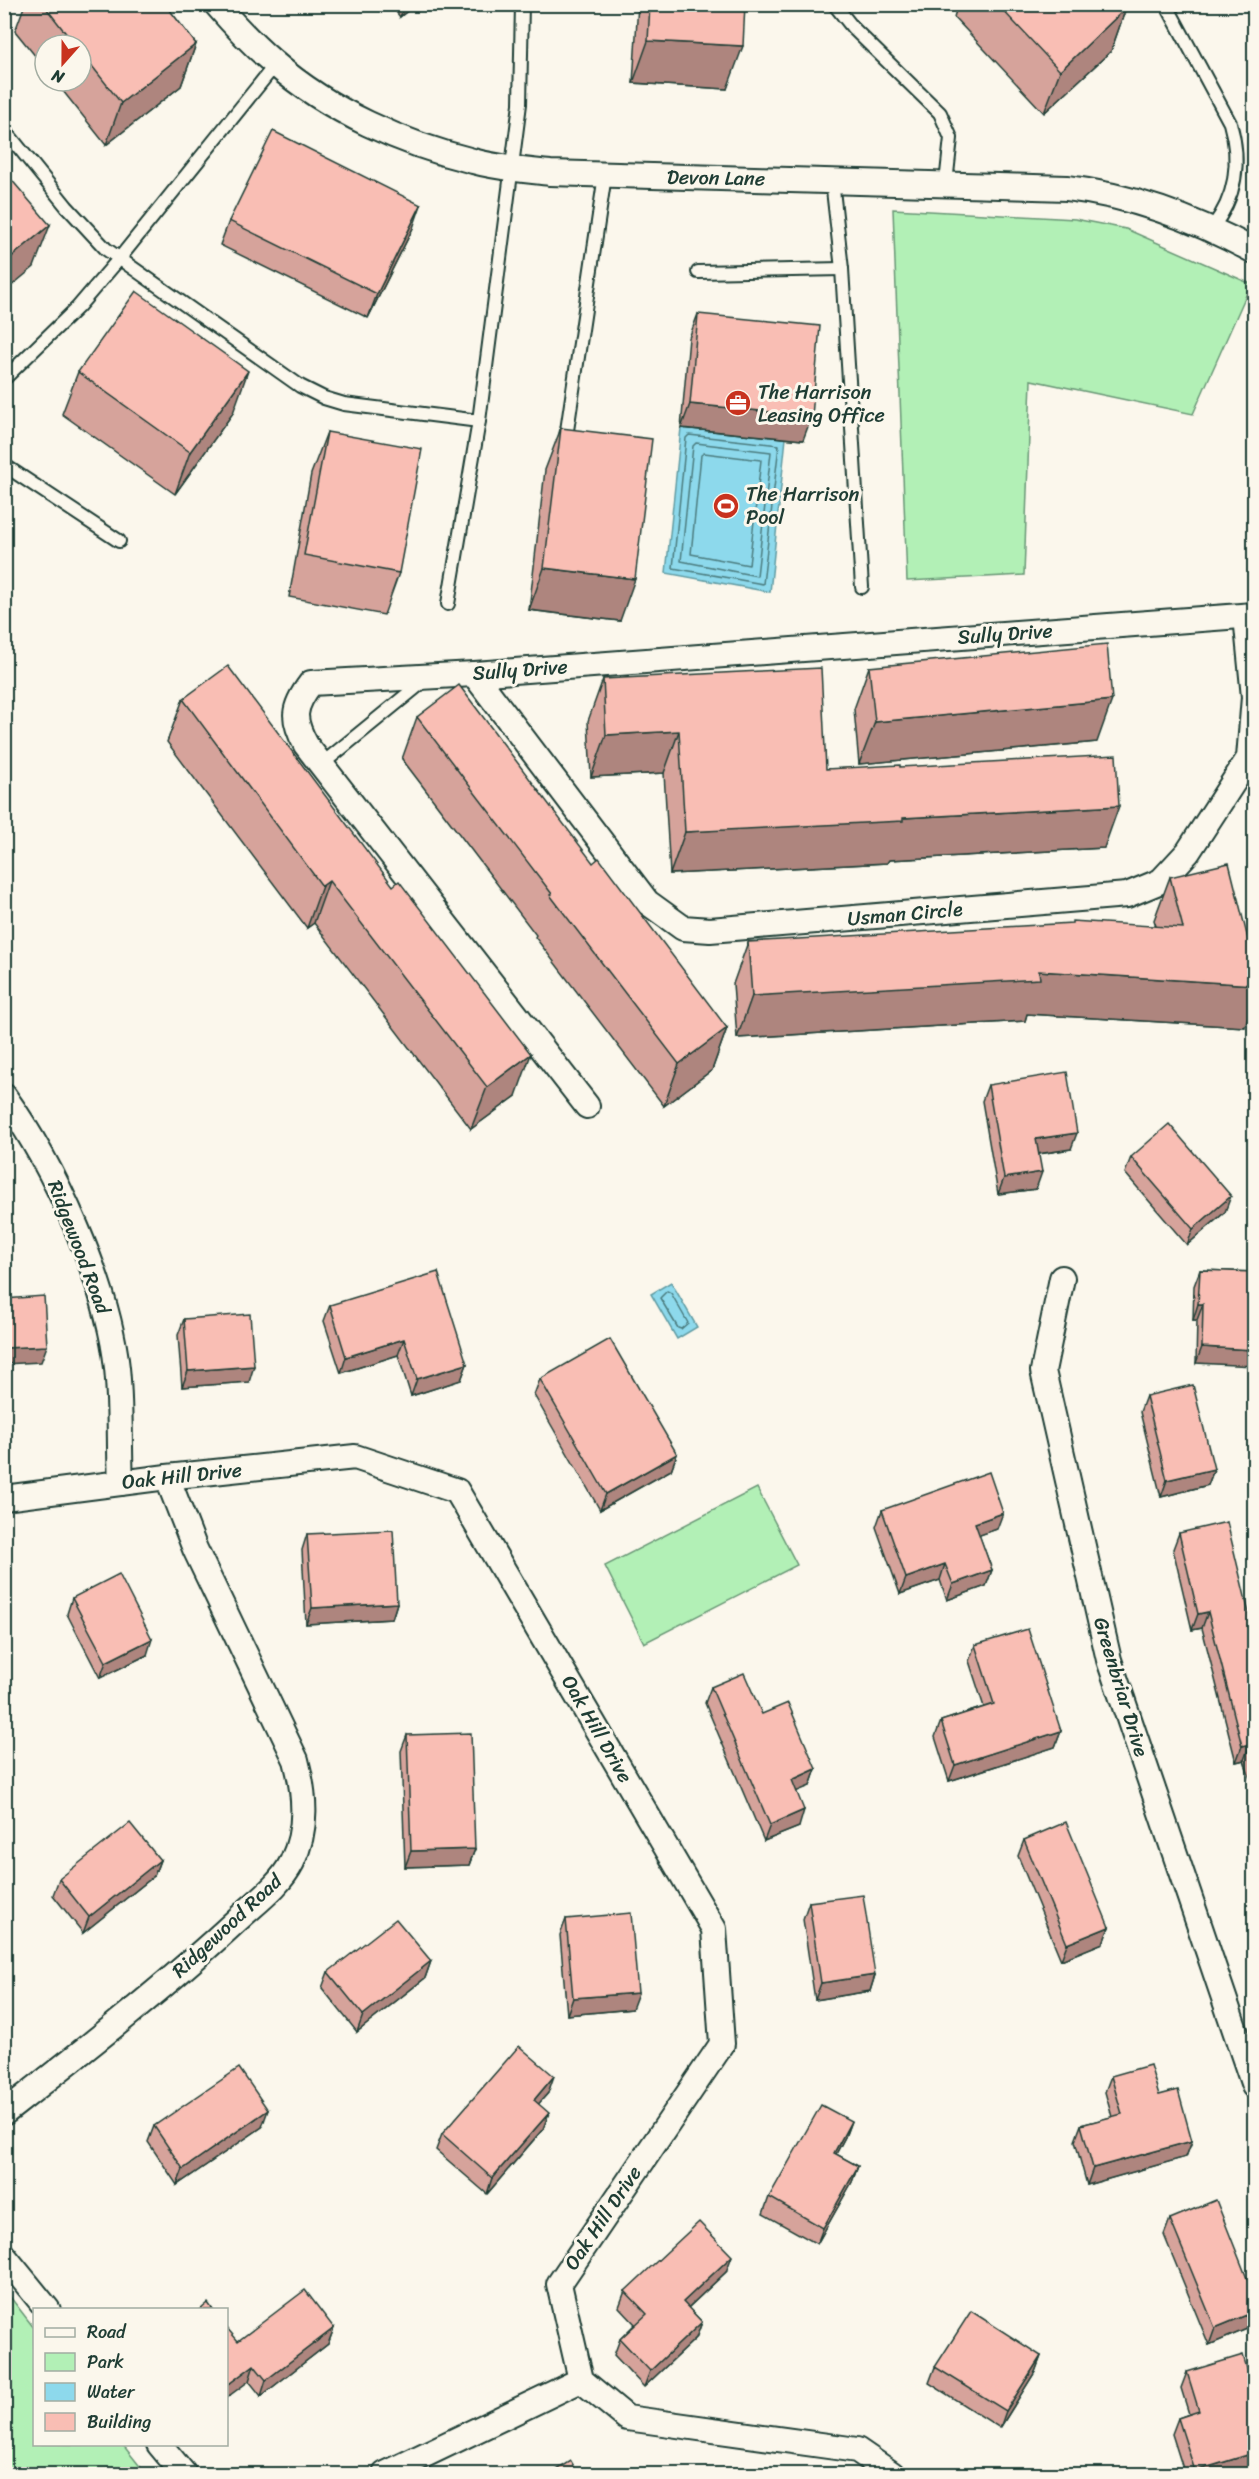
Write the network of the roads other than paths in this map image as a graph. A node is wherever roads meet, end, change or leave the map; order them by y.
1 (216, 4) edge
2 (522, 4) edge
3 (834, 4) edge
4 (1166, 4) edge
5 (275, 65) junction
6 (4, 129) edge
7 (511, 168) junction
8 (605, 175) junction
9 (832, 181) junction
10 (946, 183) junction
11 (1212, 228) junction
12 (1254, 251) edge
13 (119, 258) junction
14 (842, 269) junction
15 (698, 272) dead end
16 (4, 379) edge
17 (479, 422) junction
18 (564, 451) edge
19 (4, 465) edge
20 (119, 541) dead end
21 (862, 587) dead end
22 (448, 604) dead end
23 (1250, 616) edge
24 (474, 674) junction
25 (429, 677) junction
26 (1254, 697) edge
27 (322, 764) junction
28 (4, 1096) edge
29 (587, 1106) dead end
30 (1062, 1278) dead end
31 (167, 1477) junction
32 (120, 1483) junction
33 (4, 1498) edge
34 (1254, 2086) edge
35 (4, 2113) edge
36 (4, 2256) edge
37 (46, 2308) edge
38 (581, 2380) junction
39 (160, 2446) edge
40 (184, 2475) edge
41 (385, 2475) edge
42 (892, 2475) edge

1 - 5 street, Devon Lane
2 - 7 lane
3 - 10 lane
4 - 11 lane
5 - 7 street, Devon Lane
5 - 13 lane
6 - 13 lane
7 - 8 street, Devon Lane
7 - 17 lane
8 - 9 street, Devon Lane
8 - 18 lane
9 - 10 street, Devon Lane
9 - 14 lane
10 - 11 street, Devon Lane
11 - 12 street, Devon Lane
13 - 16 lane
13 - 17 lane
14 - 15 lane
14 - 21 lane
17 - 22 lane
19 - 20 lane
23 - 24 street, Sully Drive
23 - 26 street, Usman Circle
24 - 25 street, Sully Drive
24 - 26 street, Usman Circle
25 - 27 lane
25 - 27 street, Sully Drive
27 - 29 street, Sully Drive
28 - 32 street, Ridgewood Road
30 - 34 street, Greenbriar Drive
31 - 32 street, Oak Hill Drive
31 - 35 street, Ridgewood Road
31 - 38 street, Oak Hill Drive
32 - 33 street, Oak Hill Drive
36 - 37 street
38 - 41 street
38 - 42 street
39 - 40 street

